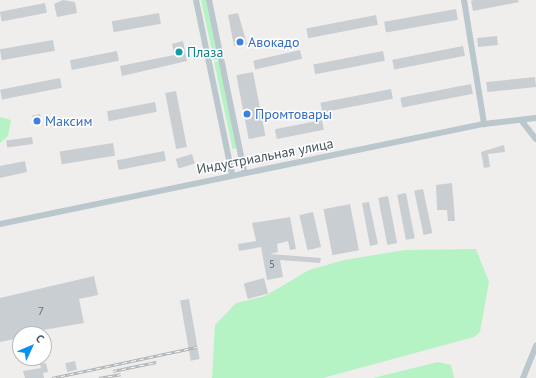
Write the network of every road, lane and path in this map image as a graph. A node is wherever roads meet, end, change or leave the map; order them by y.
1 (196, 0) edge
2 (209, 0) edge
3 (464, 0) edge
4 (536, 118) edge
5 (521, 120) junction
6 (484, 124) junction
7 (536, 139) edge
8 (244, 172) junction
9 (232, 174) junction
10 (0, 224) edge
11 (536, 345) edge
12 (523, 378) edge

1 - 9 street
2 - 8 street
3 - 6 street
4 - 5 street, Индустриальная улица
5 - 6 street, Индустриальная улица
5 - 7 street
6 - 8 street, Индустриальная улица
8 - 9 street, Индустриальная улица
9 - 10 street, Индустриальная улица
11 - 12 street

